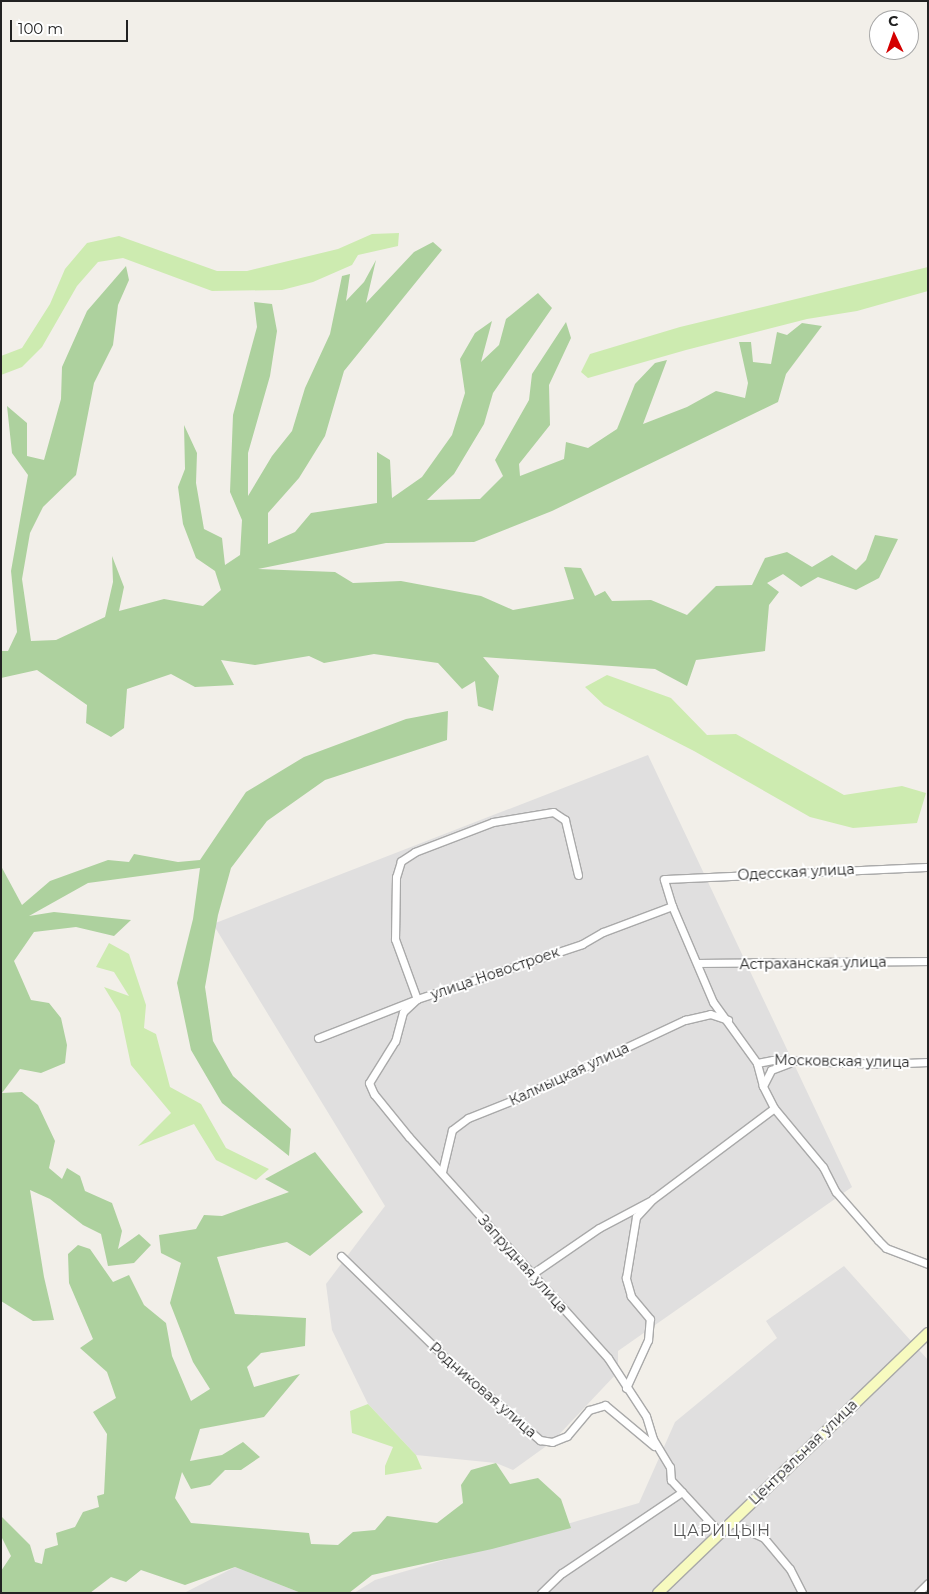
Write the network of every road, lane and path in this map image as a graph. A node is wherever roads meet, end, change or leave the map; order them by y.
1 (928, 867) edge
2 (578, 875) dead end
3 (672, 906) junction
4 (928, 961) edge
5 (698, 963) junction
6 (417, 999) junction
7 (729, 1021) junction
8 (318, 1038) dead end
9 (789, 1062) junction
10 (928, 1062) edge
11 (757, 1063) junction
12 (763, 1086) junction
13 (774, 1108) junction
14 (442, 1172) junction
15 (652, 1200) junction
16 (340, 1256) dead end
17 (928, 1264) edge
18 (532, 1274) junction
19 (928, 1333) edge
20 (626, 1388) junction
21 (658, 1449) junction
22 (682, 1492) junction
23 (729, 1521) junction
24 (719, 1532) junction
25 (928, 1583) edge
26 (541, 1593) edge
27 (658, 1593) edge
28 (802, 1593) edge
29 (918, 1593) edge

1 - 3 street, Одесская улица
2 - 6 street
3 - 5 street
3 - 6 street, улица Новостроек
4 - 5 street, Астраханская улица
5 - 7 street
6 - 8 street, улица Новостроек
6 - 14 street, Запрудная улица
7 - 11 street
7 - 14 street, Калмыцкая улица
9 - 10 street, Московская улица
9 - 11 street, Московская улица
9 - 12 street
11 - 12 street
12 - 13 street
13 - 15 street
13 - 17 street
14 - 18 street, Запрудная улица
15 - 18 street
15 - 20 street
16 - 21 street, Родниковая улица
18 - 20 street, Запрудная улица
19 - 23 street, Центральная улица
20 - 21 street, Запрудная улица
21 - 22 street, Запрудная улица
22 - 24 street, Запрудная улица
22 - 26 street
23 - 24 street, Центральная улица
23 - 28 street
24 - 27 street, Центральная улица
25 - 29 street

